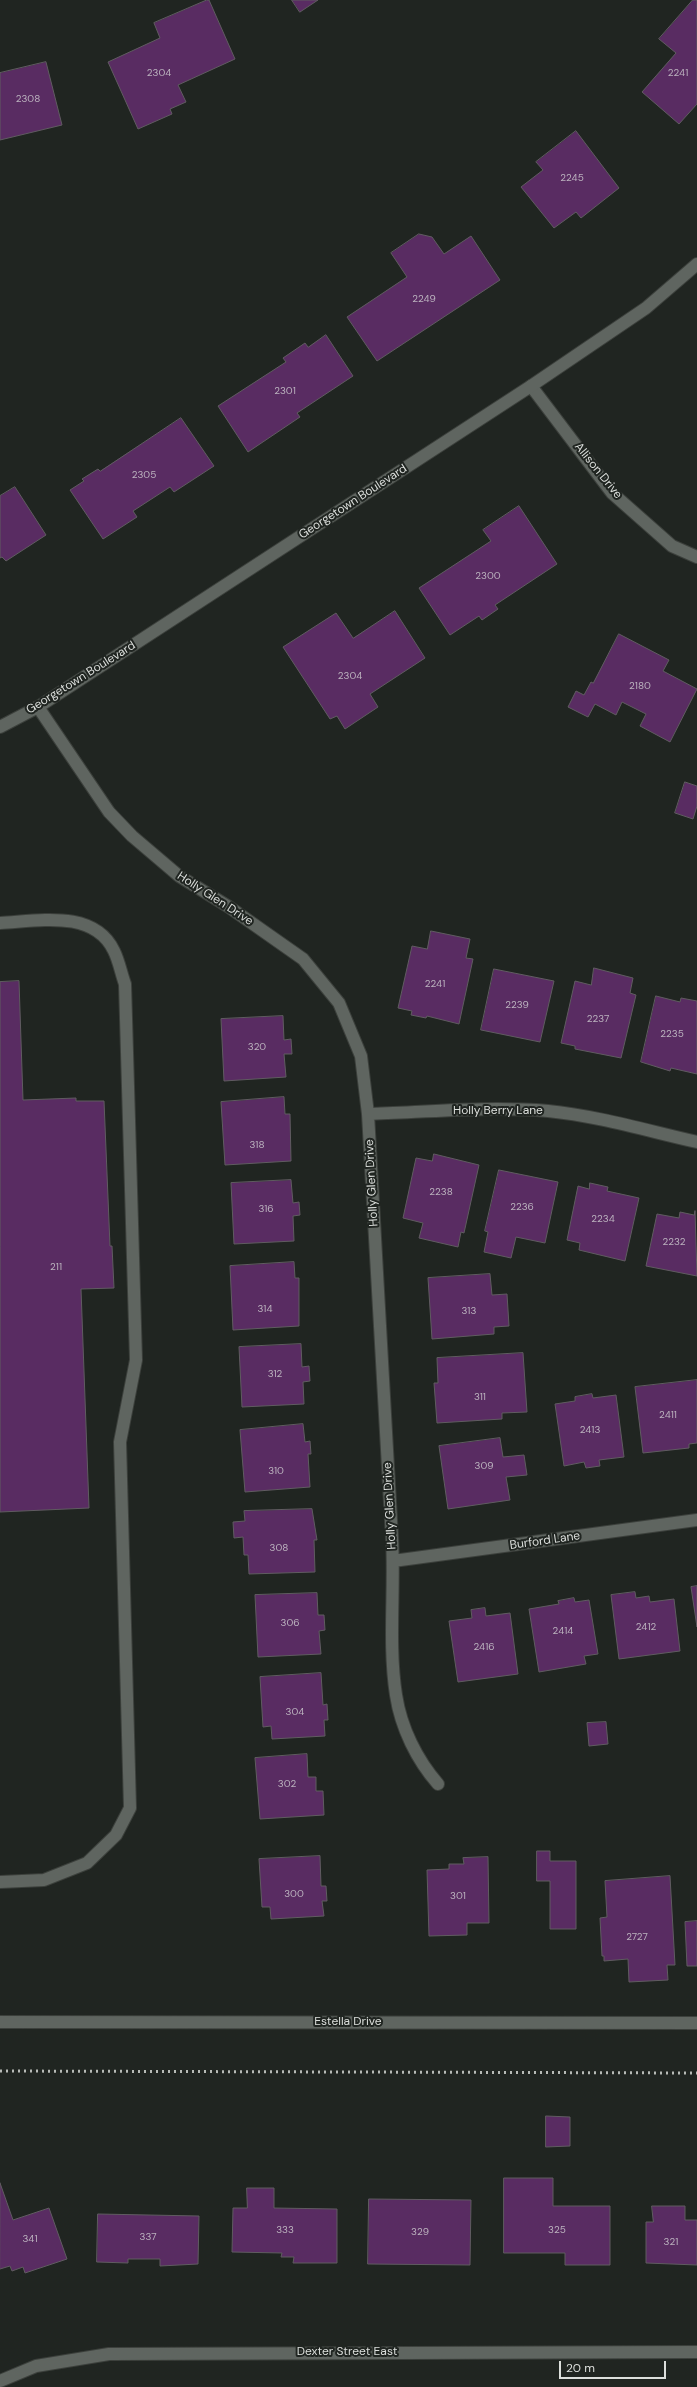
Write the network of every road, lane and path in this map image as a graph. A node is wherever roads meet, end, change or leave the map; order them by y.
1 (697, 264) edge
2 (531, 386) junction
3 (697, 557) edge
4 (38, 707) junction
5 (0, 727) edge
6 (0, 923) edge
7 (368, 1114) junction
8 (697, 1142) edge
9 (697, 1520) edge
10 (393, 1561) junction
11 (438, 1784) dead end
12 (0, 1882) edge
13 (0, 2022) edge
14 (697, 2023) edge
15 (697, 2352) edge
16 (0, 2381) edge

1 - 2 street, Georgetown Boulevard
2 - 3 street, Allison Drive
2 - 4 street, Georgetown Boulevard
4 - 5 street, Georgetown Boulevard
4 - 7 street, Holly Glen Drive
6 - 12 street
7 - 8 street, Holly Berry Lane
7 - 10 street, Holly Glen Drive
9 - 10 street, Burford Lane
10 - 11 street, Holly Glen Drive
13 - 14 street, Estella Drive
15 - 16 street, Dexter Street East

